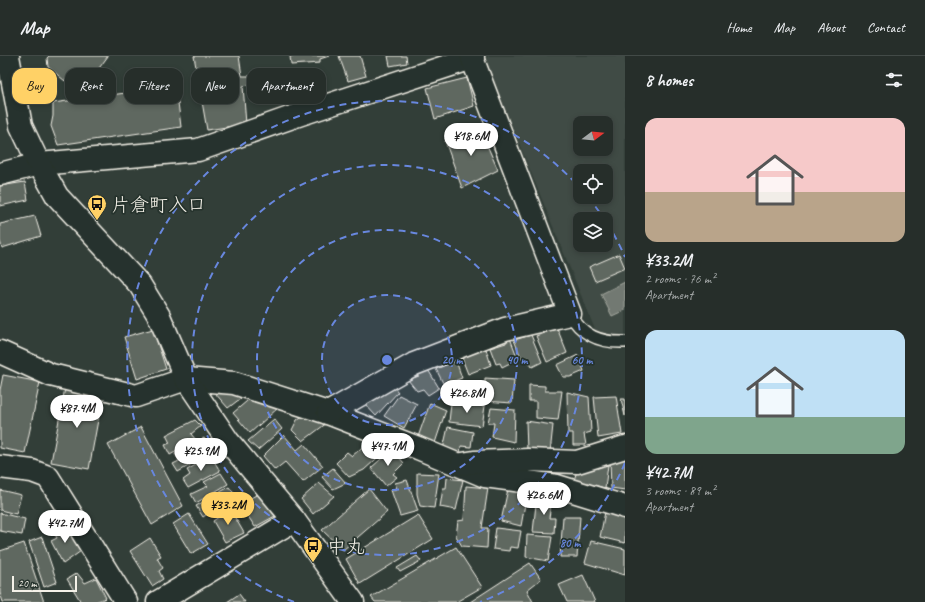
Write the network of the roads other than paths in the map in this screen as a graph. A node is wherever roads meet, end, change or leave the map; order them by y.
1 (8, 56) edge
2 (472, 57) edge
3 (38, 164) junction
4 (0, 174) edge
5 (570, 314) junction
6 (625, 342) edge
7 (0, 352) edge
8 (186, 379) junction
9 (328, 412) junction
10 (625, 447) edge
11 (459, 465) junction
12 (0, 466) edge
13 (625, 506) edge
14 (294, 520) junction
15 (126, 602) edge
16 (158, 602) edge
17 (353, 602) edge

1 - 3 street
2 - 3 street
2 - 5 street
3 - 4 street
3 - 8 street
5 - 6 lane
5 - 9 street
7 - 8 street
8 - 9 street
8 - 14 street
9 - 11 street
10 - 11 street
11 - 13 street
12 - 15 street
14 - 16 street
14 - 17 street

